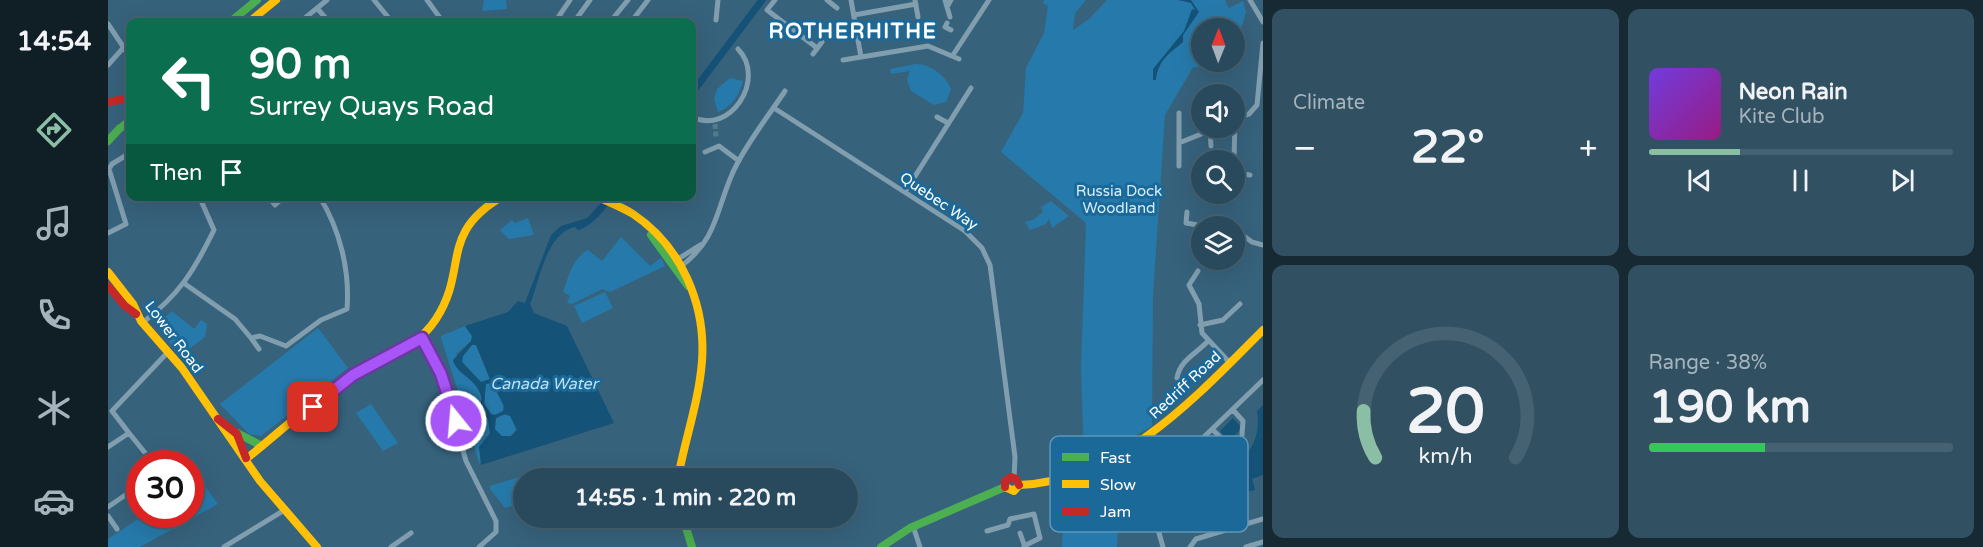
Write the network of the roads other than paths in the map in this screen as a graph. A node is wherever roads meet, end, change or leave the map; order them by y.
1 (257, 0) edge
2 (276, 0) edge
3 (327, 0) edge
4 (374, 0) edge
5 (427, 0) edge
6 (570, 0) edge
7 (590, 0) edge
8 (628, 0) edge
9 (648, 0) edge
10 (718, 0) edge
11 (776, 0) edge
12 (827, 0) edge
13 (851, 0) edge
14 (945, 0) edge
15 (951, 0) edge
16 (989, 0) edge
17 (1250, 0) edge
18 (915, 2) edge
19 (947, 7) junction
20 (317, 8) junction
21 (837, 8) dead end
22 (854, 15) junction
23 (918, 17) dead end
24 (235, 18) edge
25 (254, 18) edge
26 (305, 18) edge
27 (326, 18) edge
28 (389, 18) edge
29 (440, 18) edge
30 (562, 18) edge
31 (577, 18) edge
32 (613, 18) edge
33 (634, 18) edge
34 (716, 21) dead end
35 (1263, 22) edge
36 (108, 24) edge
37 (951, 30) dead end
38 (822, 42) dead end
39 (1263, 43) edge
40 (124, 47) junction
41 (817, 48) junction
42 (738, 49) dead end
43 (126, 50) edge
44 (813, 54) dead end
45 (861, 57) junction
46 (843, 60) dead end
47 (1262, 60) edge
48 (108, 65) edge
49 (971, 88) dead end
50 (785, 91) dead end
51 (126, 99) edge
52 (108, 102) edge
53 (774, 108) junction
54 (1179, 113) dead end
55 (1245, 115) edge
56 (937, 117) dead end
57 (696, 118) edge
58 (948, 123) junction
59 (126, 124) edge
60 (716, 137) tunnel mouth
61 (109, 138) edge
62 (1191, 138) edge
63 (1212, 138) edge
64 (1234, 139) joint
65 (1243, 139) dead end
66 (935, 143) junction
67 (1179, 143) junction
68 (719, 146) junction
69 (1211, 146) dead end
70 (942, 147) dead end
71 (1234, 150) edge
72 (705, 152) dead end
73 (126, 155) edge
74 (739, 161) junction
75 (1179, 166) dead end
76 (1245, 174) edge
77 (1250, 175) dead end
78 (905, 192) junction
79 (201, 201) edge
80 (322, 201) edge
81 (489, 201) edge
82 (607, 201) edge
83 (1187, 212) dead end
84 (1191, 224) edge
85 (108, 233) edge
86 (1246, 238) edge
87 (1263, 245) edge
88 (677, 264) junction
89 (108, 272) edge
90 (1198, 272) dead end
91 (185, 284) junction
92 (108, 286) edge
93 (1239, 304) dead end
94 (136, 314) junction
95 (142, 323) junction
96 (1200, 325) junction
97 (1263, 330) edge
98 (251, 338) junction
99 (422, 338) junction
100 (1208, 341) junction
101 (259, 349) dead end
102 (168, 352) junction
103 (1230, 363) junction
104 (1177, 378) dead end
105 (1263, 380) edge
106 (110, 410) edge
107 (1233, 410) junction
108 (218, 419) junction
109 (1213, 430) junction
110 (236, 432) junction
111 (129, 433) junction
112 (1147, 436) edge
113 (1207, 436) edge
114 (1219, 436) edge
115 (1240, 436) edge
116 (262, 446) junction
117 (108, 447) edge
118 (143, 450) edge
119 (246, 459) junction
120 (680, 468) edge
121 (1017, 481) junction
122 (1050, 481) edge
123 (1005, 487) junction
124 (126, 495) edge
125 (108, 507) edge
126 (286, 509) junction
127 (108, 516) edge
128 (1263, 519) edge
129 (1248, 523) edge
130 (913, 525) junction
131 (686, 528) edge
132 (117, 529) dead end
133 (987, 531) dead end
134 (1159, 532) edge
135 (1219, 532) edge
136 (411, 533) dead end
137 (1020, 533) dead end
138 (1263, 542) edge
139 (1025, 546) edge
140 (224, 547) edge
141 (317, 547) edge
142 (391, 547) edge
143 (479, 547) edge
144 (692, 547) edge
145 (881, 547) edge
146 (920, 547) edge
147 (1163, 547) edge
148 (1190, 547) edge
149 (1246, 547) edge

1 - 24 main road
2 - 25 main road
3 - 20 street
4 - 28 street
5 - 29 street
6 - 30 street
7 - 31 street
8 - 32 street
9 - 33 street
10 - 34 street
11 - 41 street
12 - 21 street
13 - 22 street
14 - 19 street
15 - 19 street
16 - 45 street
17 - 35 street
18 - 22 street
18 - 23 street
19 - 37 street
20 - 26 street
20 - 27 street
22 - 45 street
36 - 40 street
38 - 41 street
39 - 47 street
40 - 43 street
40 - 48 street
41 - 44 street
42 - 57 street
45 - 46 street
47 - 55 street
49 - 58 street
50 - 53 street
51 - 52 main road
53 - 74 street
53 - 78 street, Quebec Way
54 - 67 street
56 - 58 street
58 - 66 street
59 - 61 main road
60 - 68 street
62 - 67 street
63 - 69 street
64 - 65 street
64 - 71 street
66 - 70 street
66 - 78 street
67 - 75 street
68 - 72 street
68 - 74 street
73 - 85 street
74 - 88 street
76 - 77 street
78 - 121 street, Quebec Way
79 - 91 street
80 - 98 street
81 - 99 main road
82 - 88 main road
83 - 84 street
86 - 87 street
88 - 120 main road
89 - 94 main road, Lower Road
90 - 96 street
91 - 95 street
91 - 98 street
92 - 94 main road
93 - 96 street
94 - 95 main road, Lower Road
95 - 102 main road, Lower Road
96 - 100 street
97 - 103 main road, Redriff Road
98 - 101 street
99 - 116 main road
99 - 143 street
100 - 103 street
100 - 104 street
102 - 106 street
102 - 108 main road, Lower Road
103 - 112 main road, Redriff Road
105 - 107 street
106 - 111 street
107 - 109 street
107 - 115 street
108 - 110 main road
108 - 119 main road, Lower Road
109 - 113 street
109 - 114 street
110 - 116 main road
110 - 119 main road
111 - 117 street
111 - 118 street
116 - 119 main road
119 - 126 main road
121 - 122 main road, Redriff Road
121 - 123 main road
121 - 123 main road, Redriff Road
123 - 130 main road
124 - 125 street
126 - 140 street
126 - 141 main road
127 - 132 street
128 - 129 street
130 - 145 main road
130 - 146 street
131 - 144 main road
133 - 139 street
134 - 147 street
135 - 148 street
136 - 142 street
137 - 139 street
138 - 149 street

